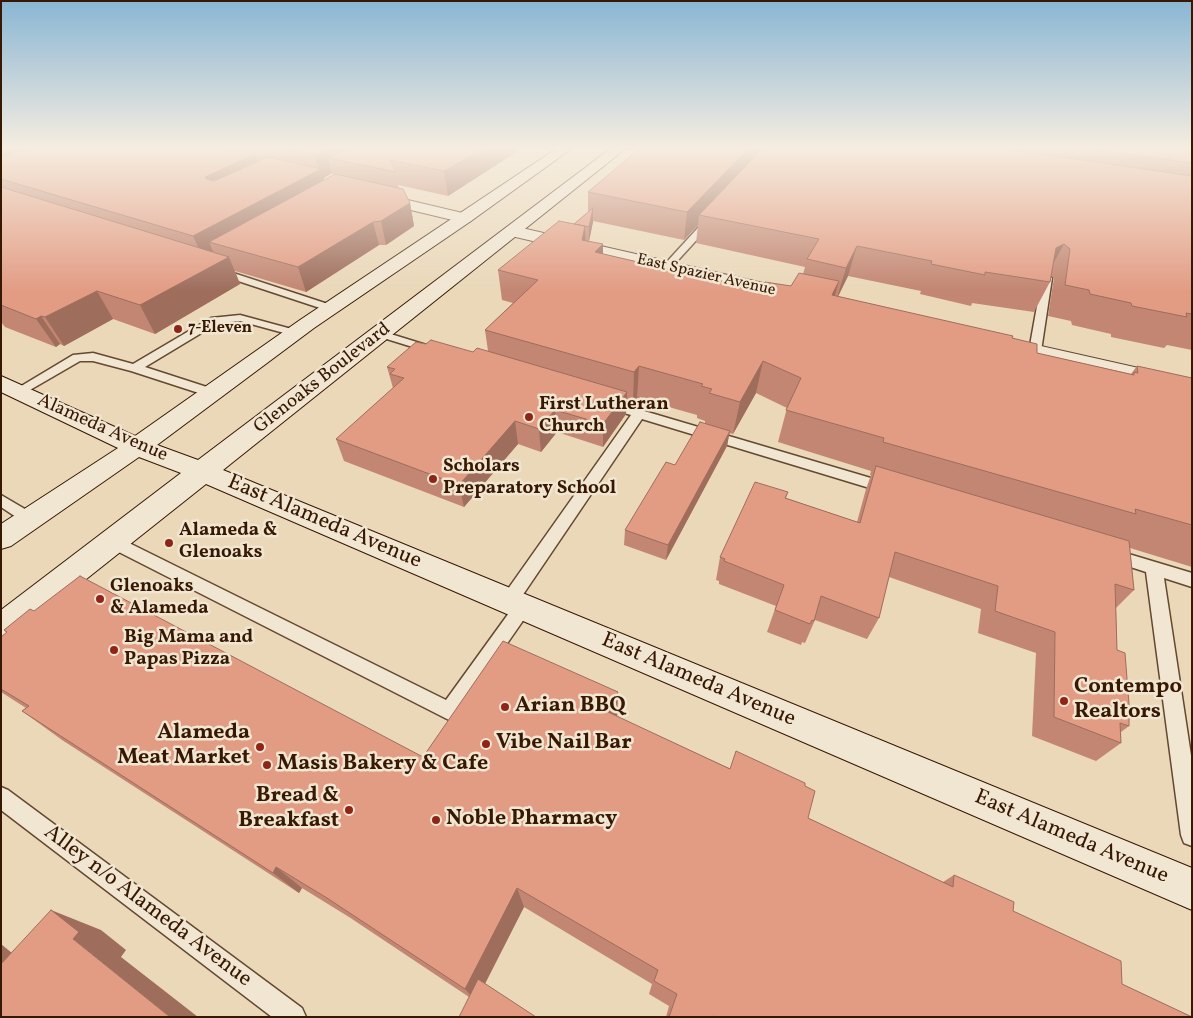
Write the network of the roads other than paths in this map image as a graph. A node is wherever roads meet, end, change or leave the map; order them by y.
1 (373, 197) edge
2 (496, 197) edge
3 (557, 197) edge
4 (717, 212) edge
5 (465, 218) junction
6 (513, 231) junction
7 (216, 262) edge
8 (667, 267) junction
9 (1047, 278) edge
10 (812, 300) edge
11 (330, 308) junction
12 (295, 333) junction
13 (381, 334) junction
14 (986, 340) edge
15 (1035, 351) junction
16 (443, 353) edge
17 (135, 368) junction
18 (10, 387) edge
19 (1192, 388) edge
20 (212, 393) junction
21 (592, 399) edge
22 (639, 414) junction
23 (136, 447) junction
24 (203, 472) junction
25 (897, 491) edge
26 (1, 500) edge
27 (30, 519) junction
28 (1, 538) edge
29 (113, 542) junction
30 (1098, 551) edge
31 (1154, 568) junction
32 (1192, 580) edge
33 (516, 604) junction
34 (1, 628) edge
35 (1, 797) edge
36 (1192, 835) edge
37 (1192, 889) edge
38 (293, 1017) edge

1 - 5 main road
2 - 5 main road
3 - 6 main road, Glenoaks Boulevard
4 - 8 lane
5 - 11 main road
6 - 8 main road, East Spazier Avenue
6 - 13 main road, Glenoaks Boulevard
7 - 11 lane
8 - 10 main road, East Spazier Avenue
9 - 15 lane
11 - 12 main road
12 - 17 lane
12 - 20 main road
13 - 16 lane
13 - 24 main road, Glenoaks Boulevard
14 - 15 main road
15 - 19 main road
17 - 18 lane
17 - 20 lane
18 - 23 main road, Alameda Avenue
20 - 23 main road
21 - 22 lane
22 - 25 lane
22 - 33 lane
23 - 24 main road, Alameda Avenue
23 - 27 main road
24 - 29 main road, Glenoaks Boulevard
24 - 33 main road, East Alameda Avenue
26 - 27 lane
27 - 28 main road
29 - 33 lane
29 - 34 main road, Glenoaks Boulevard
30 - 31 lane
31 - 32 lane
31 - 36 lane
33 - 37 main road, East Alameda Avenue
35 - 38 lane, Alley n/o Alameda Avenue

